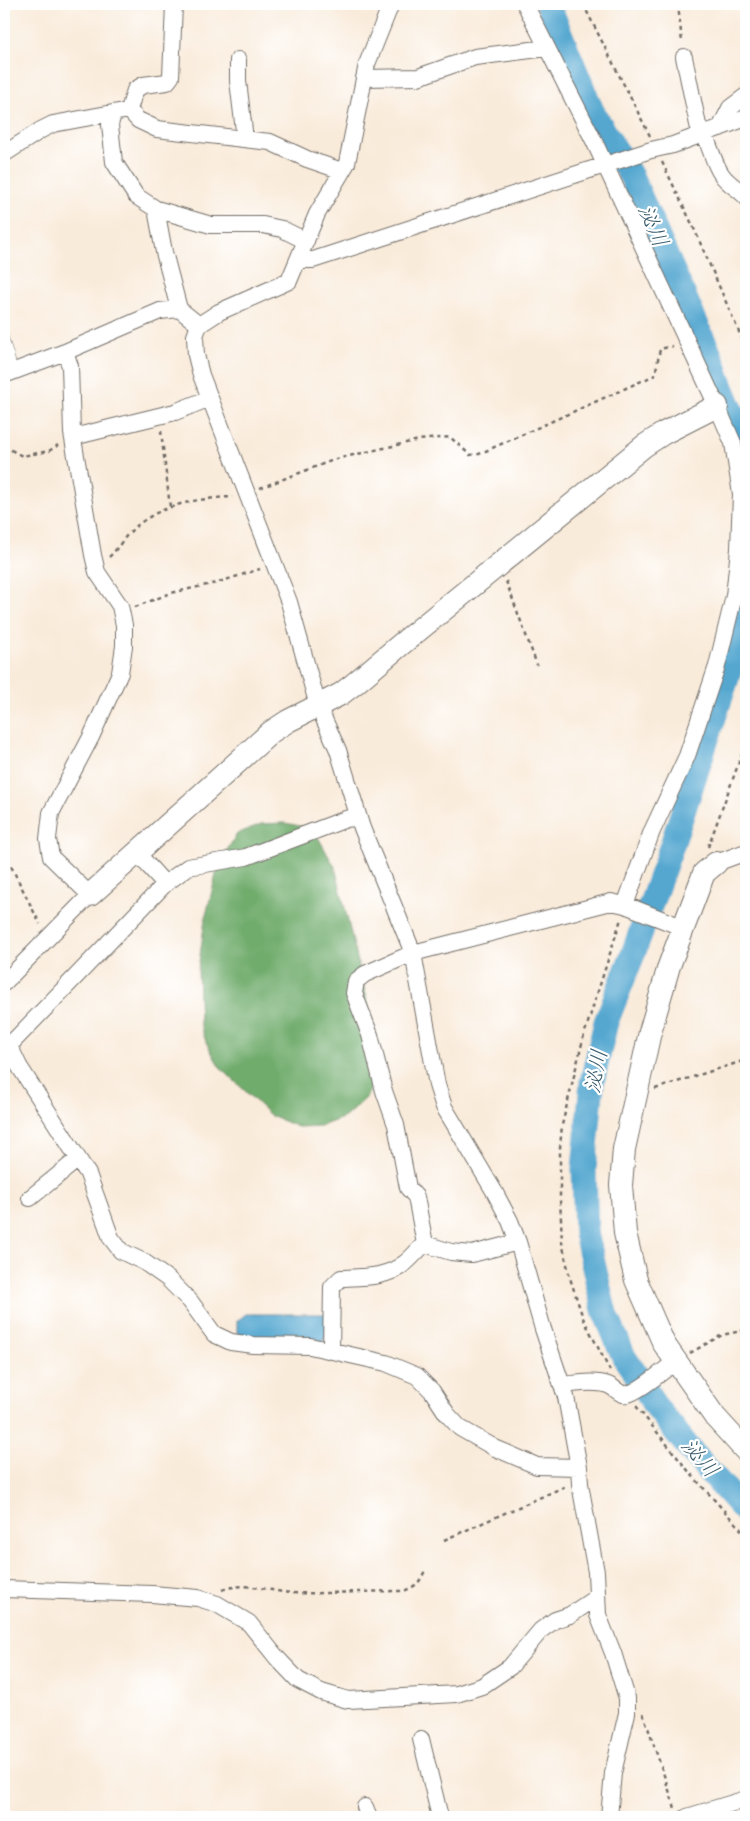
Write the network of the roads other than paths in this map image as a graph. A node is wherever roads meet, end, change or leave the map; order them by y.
1 (174, 4) edge
2 (391, 4) edge
3 (526, 4) edge
4 (547, 48) junction
5 (684, 57) road end
6 (238, 60) dead end
7 (364, 78) junction
8 (746, 96) edge
9 (121, 112) junction
10 (746, 118) edge
11 (713, 131) junction
12 (245, 139) junction
13 (4, 154) edge
14 (606, 165) junction
15 (342, 170) junction
16 (746, 196) edge
17 (156, 209) junction
18 (306, 241) junction
19 (299, 260) junction
20 (179, 308) junction
21 (199, 325) junction
22 (4, 337) edge
23 (65, 352) junction
24 (9, 373) edge
25 (210, 398) junction
26 (717, 406) junction
27 (73, 437) junction
28 (318, 706) junction
29 (358, 817) junction
30 (746, 852) edge
31 (137, 853) junction
32 (710, 868) joint
33 (165, 884) junction
34 (90, 895) junction
35 (629, 907) junction
36 (679, 926) junction
37 (413, 953) junction
38 (4, 983) edge
39 (6, 1048) edge
40 (78, 1159) junction
41 (30, 1198) dead end
42 (518, 1242) junction
43 (425, 1244) junction
44 (331, 1351) junction
45 (669, 1367) junction
46 (562, 1385) junction
47 (746, 1451) edge
48 (579, 1467) junction
49 (4, 1589) edge
50 (597, 1597) junction
51 (421, 1739) dead end
52 (746, 1799) edge
53 (682, 1814) edge
54 (440, 1817) edge
55 (609, 1817) edge

1 - 9 street
2 - 7 street
3 - 4 street
4 - 7 street
4 - 14 street
5 - 11 street
6 - 12 street
7 - 15 street
8 - 11 street
9 - 12 street
9 - 13 street
9 - 17 street
10 - 11 street
11 - 14 street
11 - 16 street
12 - 15 street
14 - 19 street
14 - 26 street
15 - 18 street
17 - 18 street
17 - 20 street
18 - 19 street
19 - 21 street
20 - 21 street
20 - 23 street
21 - 25 street
22 - 24 lane
23 - 24 street
23 - 27 street
25 - 27 street
25 - 28 street
26 - 28 street
26 - 35 street
27 - 34 street
28 - 29 street
28 - 31 street
29 - 33 street
29 - 37 street
30 - 32 street
31 - 33 street
31 - 34 street
32 - 36 street
33 - 39 street
34 - 38 street
35 - 36 street
35 - 37 street
36 - 45 street
37 - 42 street
37 - 43 street
39 - 40 street
40 - 41 street
40 - 44 street
42 - 43 street
42 - 46 street
43 - 44 street
44 - 48 street
45 - 46 street
45 - 47 street
46 - 48 street
48 - 50 street
49 - 50 street
50 - 55 street
51 - 54 street
52 - 53 street

